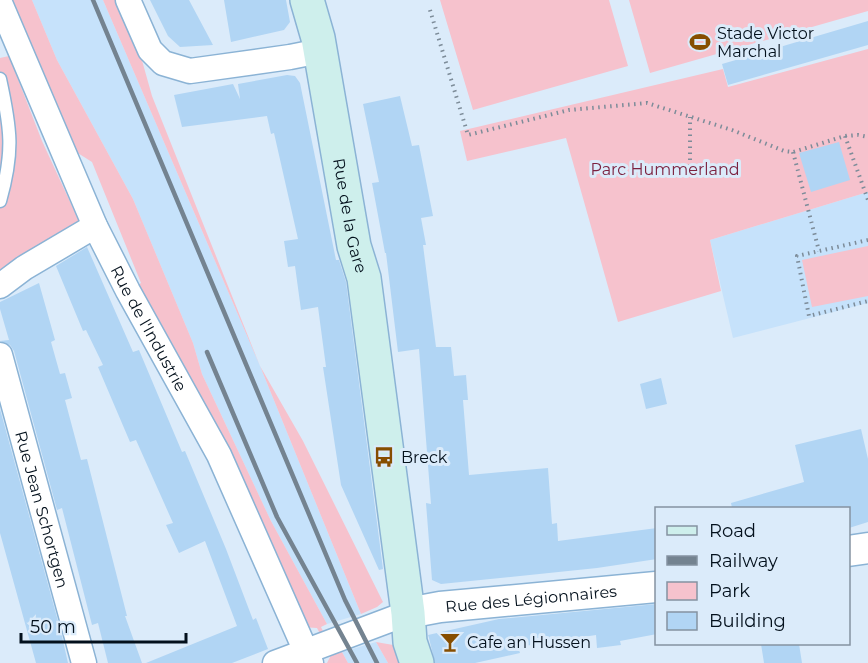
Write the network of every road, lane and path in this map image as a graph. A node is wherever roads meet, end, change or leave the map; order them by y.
1 (128, 0) edge
2 (307, 0) edge
3 (430, 10) dead end
4 (3, 19) edge
5 (320, 51) junction
6 (0, 79) edge
7 (690, 117) junction
8 (845, 136) junction
9 (868, 137) edge
10 (793, 152) junction
11 (690, 166) dead end
12 (868, 200) edge
13 (0, 201) edge
14 (95, 226) junction
15 (868, 240) edge
16 (819, 251) junction
17 (0, 286) edge
18 (868, 301) edge
19 (0, 355) edge
20 (868, 548) edge
21 (850, 551) edge
22 (655, 587) edge
23 (408, 613) junction
24 (308, 657) edge
25 (84, 663) edge
26 (275, 663) edge
27 (417, 663) edge

1 - 5 street
2 - 5 main road, Rue de la Gare
3 - 7 path
4 - 14 street, Rue de l'Industrie
5 - 23 main road, Rue de la Gare
6 - 13 lane
7 - 10 path
7 - 11 path
8 - 9 path
8 - 10 path
8 - 12 path
10 - 16 path
14 - 17 street
14 - 24 street, Rue de l'Industrie
15 - 16 path
16 - 18 path
19 - 25 street, Rue Jean Schortgen
20 - 21 street
22 - 23 street, Rue des Légionnaires
23 - 24 street
23 - 27 main road, Rue de la Gare
24 - 26 street

